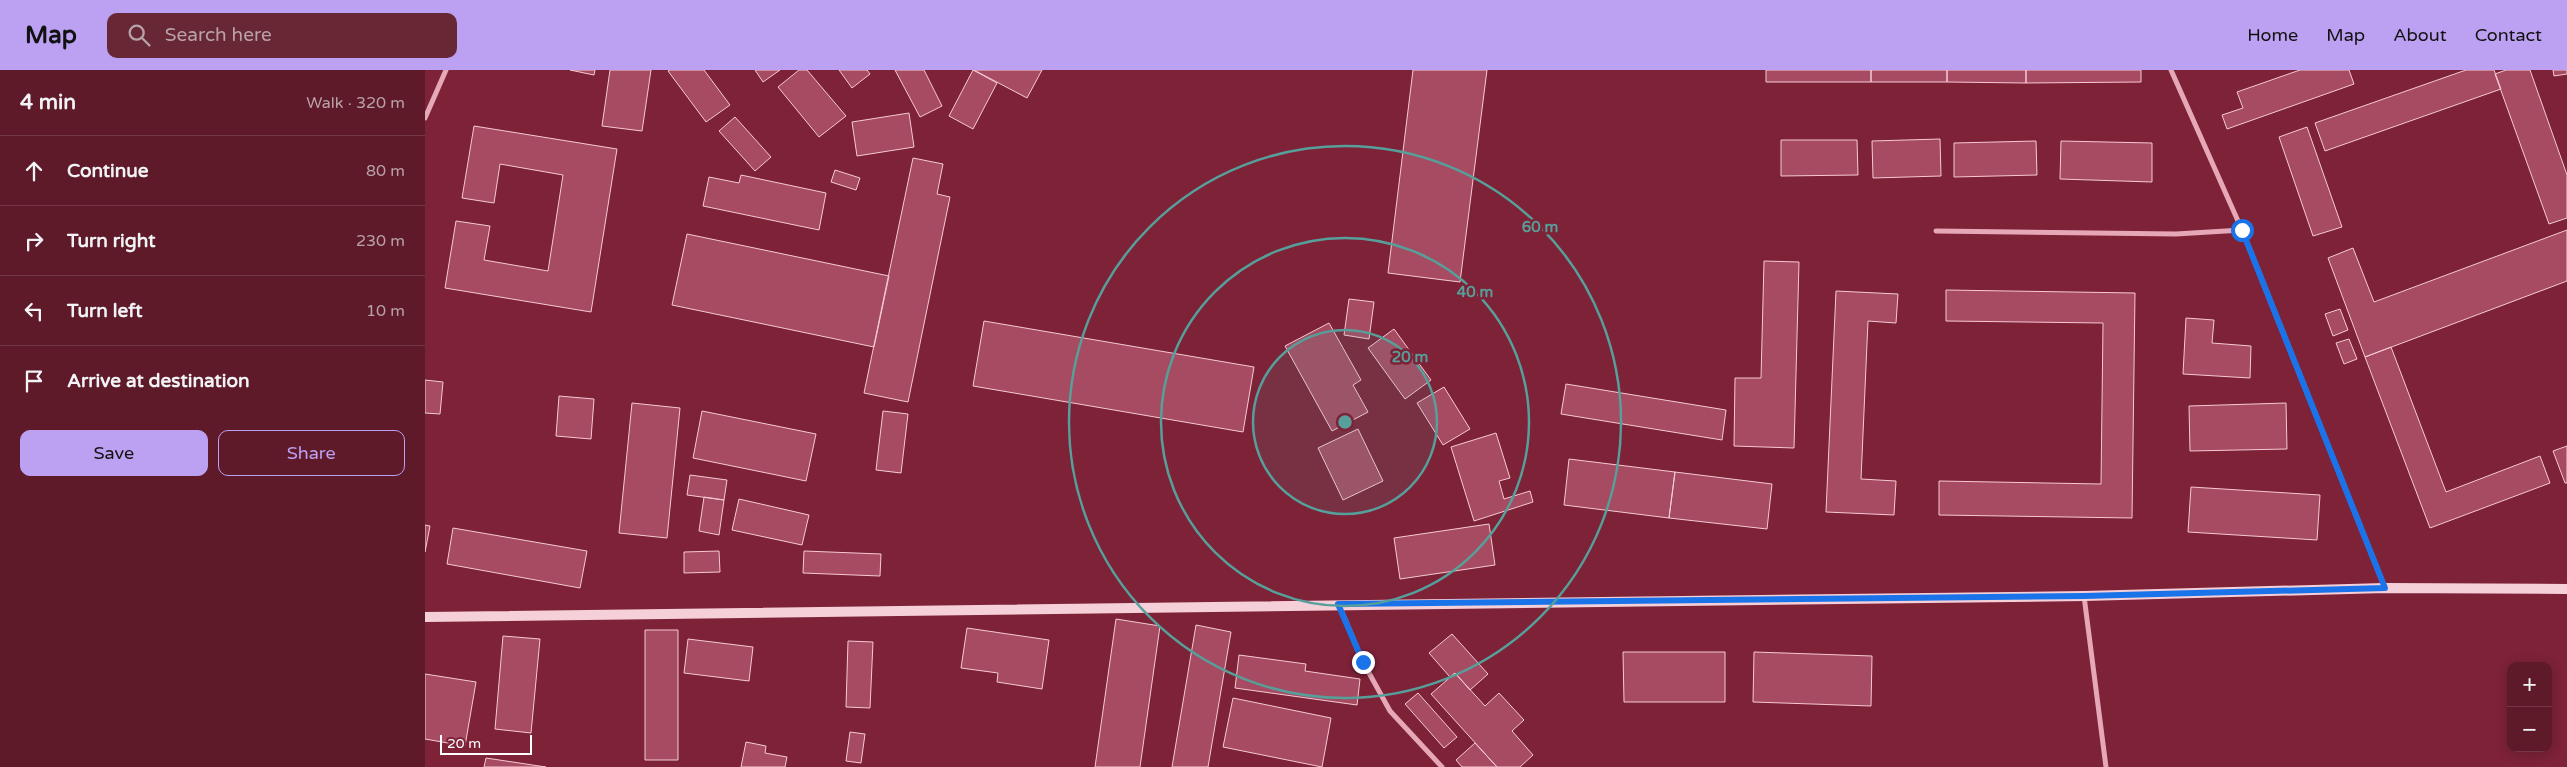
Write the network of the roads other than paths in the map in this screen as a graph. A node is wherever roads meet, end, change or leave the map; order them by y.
1 (446, 70) edge
2 (2171, 70) edge
3 (425, 118) edge
4 (2242, 230) junction
5 (1936, 231) dead end
6 (2385, 588) junction
7 (2567, 589) edge
8 (2084, 596) junction
9 (1338, 604) junction
10 (425, 617) edge
11 (1442, 767) edge
12 (2105, 767) edge

1 - 3 street
2 - 4 street
4 - 5 street
4 - 6 street
6 - 7 main road
6 - 8 main road
8 - 9 main road
8 - 12 street
9 - 10 main road
9 - 11 street

